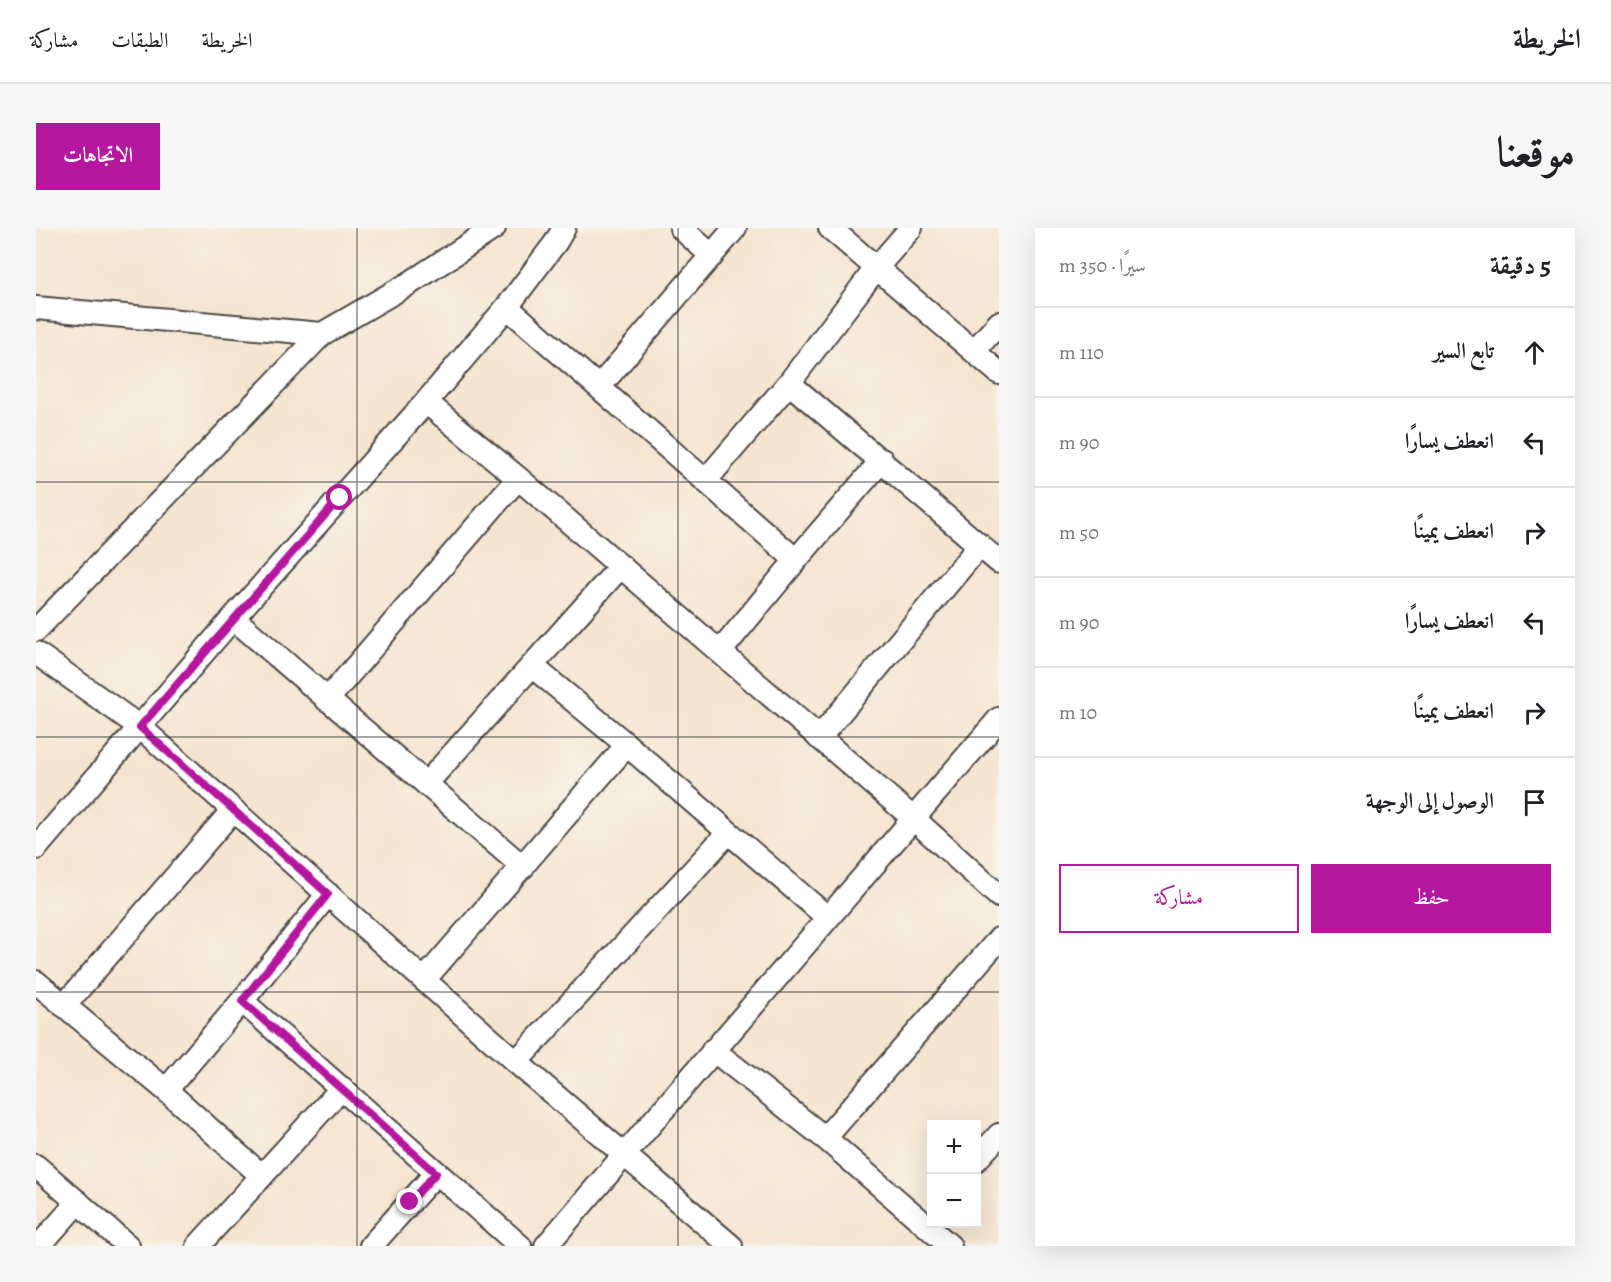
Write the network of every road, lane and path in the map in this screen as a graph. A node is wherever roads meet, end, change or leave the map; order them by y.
1 (494, 228) edge
2 (564, 228) edge
3 (681, 228) edge
4 (735, 228) edge
5 (830, 228) edge
6 (911, 228) edge
7 (712, 256) junction
8 (877, 267) junction
9 (507, 307) junction
10 (36, 308) edge
11 (999, 323) edge
12 (322, 334) junction
13 (974, 351) junction
14 (999, 373) edge
15 (789, 383) junction
16 (599, 387) junction
17 (426, 402) junction
18 (882, 460) junction
19 (518, 478) junction
20 (706, 480) junction
21 (980, 545) junction
22 (796, 560) junction
23 (999, 562) edge
24 (621, 566) junction
25 (233, 618) junction
26 (36, 630) edge
27 (720, 652) junction
28 (36, 654) edge
29 (532, 666) junction
30 (327, 700) junction
31 (997, 725) edge
32 (140, 727) junction
33 (819, 738) junction
34 (627, 745) junction
35 (426, 784) junction
36 (233, 810) junction
37 (914, 819) junction
38 (728, 833) junction
39 (36, 848) edge
40 (523, 867) junction
41 (328, 894) junction
42 (999, 896) edge
43 (827, 917) junction
44 (999, 939) edge
45 (424, 980) junction
46 (36, 982) edge
47 (242, 1001) junction
48 (64, 1006) junction
49 (713, 1050) junction
50 (516, 1062) junction
51 (342, 1088) junction
52 (166, 1090) junction
53 (999, 1135) edge
54 (825, 1138) junction
55 (626, 1154) junction
56 (981, 1155) edge
57 (36, 1166) edge
58 (436, 1173) junction
59 (262, 1176) junction
60 (78, 1202) junction
61 (926, 1215) edge
62 (39, 1246) edge
63 (128, 1246) edge
64 (198, 1246) edge
65 (371, 1246) edge
66 (520, 1246) edge
67 (546, 1246) edge
68 (731, 1246) edge
69 (950, 1246) edge

1 - 12 street
2 - 9 street
3 - 7 street
4 - 7 street
5 - 8 street
6 - 8 street
7 - 16 street
8 - 13 street
8 - 15 street
9 - 16 street
9 - 17 street
10 - 12 street
11 - 13 street
12 - 26 street
13 - 14 street
15 - 18 street
15 - 20 street
16 - 20 street
17 - 19 street
17 - 25 street
18 - 21 street
18 - 22 street
19 - 24 street
19 - 30 street
20 - 22 street
21 - 23 street
21 - 33 street
22 - 27 street
24 - 27 street
24 - 29 street
25 - 30 street
25 - 32 street
27 - 33 street
28 - 32 street
29 - 34 street
29 - 35 street
30 - 35 street
31 - 37 street
32 - 36 street
32 - 39 street
33 - 37 street
34 - 38 street
34 - 40 street
35 - 40 street
36 - 41 street
36 - 48 street
37 - 42 street
37 - 43 street
38 - 43 street
38 - 50 street
40 - 45 street
41 - 45 street
41 - 47 street
43 - 49 street
44 - 54 street
45 - 50 street
46 - 48 street
47 - 51 street
47 - 52 street
48 - 52 street
49 - 54 street
49 - 55 street
50 - 55 street
51 - 58 street
51 - 59 street
52 - 59 street
53 - 56 street
54 - 61 street
55 - 67 street
55 - 68 street
57 - 60 street
58 - 65 street
58 - 66 street
59 - 64 street
60 - 62 street
60 - 63 street
61 - 69 street

